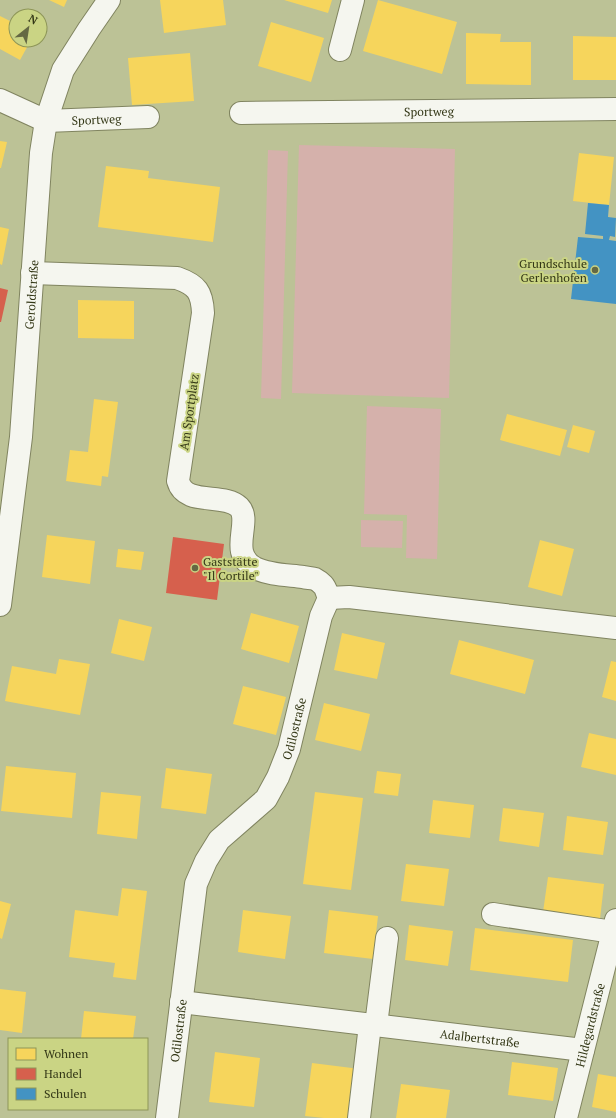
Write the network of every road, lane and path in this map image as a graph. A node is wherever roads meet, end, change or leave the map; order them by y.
1 (109, 0) edge
2 (354, 0) edge
3 (340, 50) dead end
4 (0, 100) edge
5 (616, 109) edge
6 (241, 113) dead end
7 (148, 117) dead end
8 (46, 121) junction
9 (32, 274) junction
10 (329, 598) junction
11 (0, 605) edge
12 (616, 628) edge
13 (492, 914) dead end
14 (614, 926) edge
15 (387, 938) dead end
16 (181, 1002) junction
17 (373, 1025) junction
18 (583, 1050) junction
19 (167, 1118) edge
20 (359, 1118) edge
21 (566, 1118) edge

1 - 8 street, Geroldstraße
2 - 3 street
4 - 8 street
5 - 6 street, Sportweg
7 - 8 street, Sportweg
8 - 9 street, Geroldstraße
9 - 10 street, Am Sportplatz
9 - 11 street, Geroldstraße
10 - 12 street
10 - 16 street, Odilostraße
13 - 14 street, Hildegardstraße
14 - 18 street, Hildegardstraße
15 - 17 street
16 - 17 street, Adalbertstraße
16 - 19 street, Odilostraße
17 - 18 street, Adalbertstraße
17 - 20 street
18 - 21 street, Hildegardstraße

